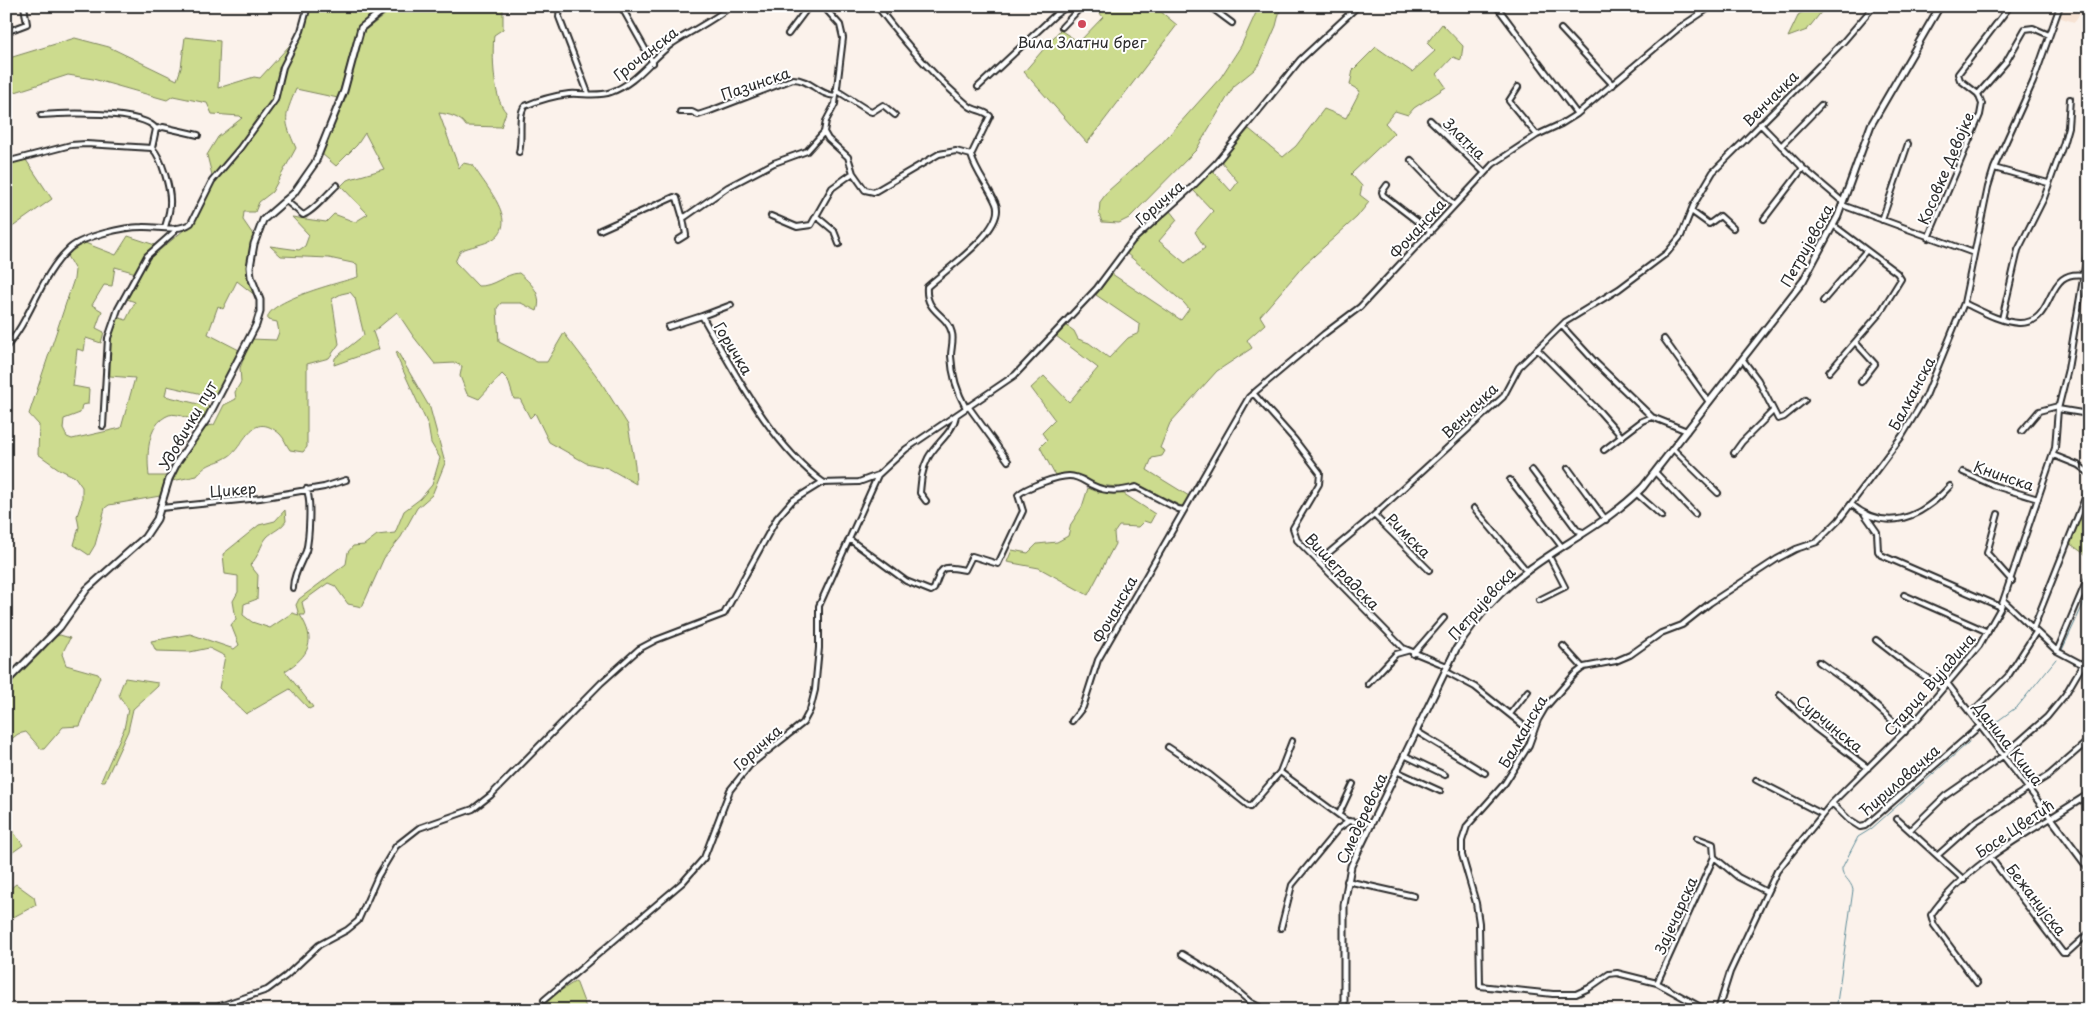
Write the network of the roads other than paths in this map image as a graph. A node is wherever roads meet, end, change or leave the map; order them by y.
1 (24, 6) edge
2 (308, 6) edge
3 (388, 6) edge
4 (560, 6) edge
5 (621, 6) edge
6 (731, 6) edge
7 (809, 6) edge
8 (823, 6) edge
9 (876, 6) edge
10 (1068, 6) edge
11 (1082, 6) edge
12 (1210, 6) edge
13 (1358, 6) edge
14 (1712, 6) edge
15 (1874, 6) edge
16 (1940, 6) edge
17 (2010, 6) edge
18 (2060, 6) edge
19 (1498, 8) dead end
20 (1232, 23) dead end
21 (1062, 27) dead end
22 (1561, 29) dead end
23 (6, 32) edge
24 (788, 34) dead end
25 (2049, 35) junction
26 (653, 63) junction
27 (1613, 85) junction
28 (978, 86) dead end
29 (1518, 87) dead end
30 (836, 90) junction
31 (588, 93) junction
32 (1978, 94) junction
33 (836, 96) junction
34 (2070, 99) dead end
35 (1821, 104) dead end
36 (680, 112) dead end
37 (1577, 114) junction
38 (41, 115) dead end
39 (895, 115) dead end
40 (1430, 120) dead end
41 (1760, 124) junction
42 (156, 129) junction
43 (824, 132) junction
44 (198, 135) dead end
45 (1537, 135) junction
46 (1908, 144) dead end
47 (1781, 146) junction
48 (152, 148) junction
49 (519, 152) dead end
50 (971, 155) junction
51 (1411, 160) dead end
52 (6, 162) edge
53 (1802, 168) junction
54 (1994, 168) junction
55 (1484, 172) junction
56 (853, 173) junction
57 (2048, 183) junction
58 (337, 185) dead end
59 (1387, 186) dead end
60 (285, 200) junction
61 (1843, 203) junction
62 (1454, 205) junction
63 (1691, 211) junction
64 (771, 216) dead end
65 (816, 216) junction
66 (683, 218) junction
67 (1764, 219) dead end
68 (1882, 220) junction
69 (1834, 225) junction
70 (165, 227) junction
71 (176, 228) junction
72 (1733, 228) dead end
73 (600, 230) dead end
74 (1431, 232) junction
75 (1928, 238) junction
76 (678, 240) dead end
77 (2089, 243) edge
78 (840, 244) dead end
79 (1866, 251) junction
80 (1974, 253) junction
81 (2086, 276) edge
82 (1823, 301) dead end
83 (1964, 303) junction
84 (731, 305) dead end
85 (702, 316) junction
86 (2002, 319) junction
87 (1562, 326) junction
88 (668, 327) dead end
89 (1664, 339) dead end
90 (1856, 343) junction
91 (6, 347) edge
92 (1537, 349) junction
93 (1743, 360) junction
94 (1829, 372) dead end
95 (1861, 382) dead end
96 (1253, 393) junction
97 (1805, 400) dead end
98 (1710, 403) junction
99 (967, 407) junction
100 (2058, 408) junction
101 (1773, 411) junction
102 (2082, 413) dead end
103 (956, 416) junction
104 (1652, 417) junction
105 (103, 426) dead end
106 (2022, 430) dead end
107 (1687, 431) junction
108 (1622, 437) junction
109 (1673, 449) junction
110 (1604, 450) dead end
111 (1734, 453) dead end
112 (2053, 456) junction
113 (1008, 461) dead end
114 (1568, 468) dead end
115 (1532, 470) dead end
116 (1655, 472) junction
117 (1963, 472) dead end
118 (2089, 473) edge
119 (878, 475) junction
120 (346, 480) dead end
121 (1510, 480) dead end
122 (824, 483) junction
123 (1950, 486) dead end
124 (306, 488) junction
125 (2089, 488) edge
126 (1718, 493) dead end
127 (1637, 494) junction
128 (2038, 499) junction
129 (926, 502) dead end
130 (1851, 504) junction
131 (161, 508) junction
132 (1474, 508) dead end
133 (1184, 510) junction
134 (1695, 514) dead end
135 (1998, 514) dead end
136 (1374, 515) junction
137 (1865, 515) junction
138 (1662, 516) dead end
139 (1606, 520) junction
140 (1587, 532) junction
141 (849, 539) junction
142 (1562, 548) junction
143 (1549, 556) junction
144 (1319, 561) junction
145 (1429, 570) dead end
146 (1528, 571) junction
147 (2089, 575) edge
148 (2012, 581) junction
149 (293, 588) dead end
150 (1904, 595) dead end
151 (1539, 600) dead end
152 (2004, 601) junction
153 (2001, 607) junction
154 (1444, 618) dead end
155 (2035, 630) junction
156 (1988, 632) junction
157 (1876, 640) dead end
158 (1562, 646) dead end
159 (1407, 651) junction
160 (2057, 651) junction
161 (1413, 654) junction
162 (2089, 654) edge
163 (1819, 662) dead end
164 (2082, 666) junction
165 (1583, 668) junction
166 (2089, 668) edge
167 (1446, 669) junction
168 (6, 682) edge
169 (1947, 683) junction
170 (1368, 684) dead end
171 (1942, 688) junction
172 (1528, 692) dead end
173 (1780, 695) dead end
174 (1971, 713) junction
175 (1510, 714) junction
176 (1072, 721) dead end
177 (1980, 726) junction
178 (1416, 731) junction
179 (1905, 732) junction
180 (1533, 733) junction
181 (2089, 740) edge
182 (1292, 741) dead end
183 (1168, 747) dead end
184 (1404, 755) junction
185 (2004, 755) junction
186 (1868, 768) junction
187 (1396, 771) junction
188 (1280, 772) junction
189 (1485, 773) dead end
190 (1445, 775) dead end
191 (1756, 780) dead end
192 (1353, 784) dead end
193 (2030, 788) junction
194 (1440, 792) dead end
195 (2089, 794) edge
196 (1832, 803) junction
197 (1338, 814) junction
198 (1822, 814) junction
199 (2052, 818) junction
200 (1897, 819) dead end
201 (1349, 821) junction
202 (1371, 824) junction
203 (1910, 830) junction
204 (1696, 838) dead end
205 (1938, 855) junction
206 (1714, 857) junction
207 (1990, 857) junction
208 (2089, 870) edge
209 (1964, 880) junction
210 (1347, 882) junction
211 (1767, 892) junction
212 (1414, 896) dead end
213 (1281, 928) dead end
214 (2089, 934) edge
215 (1182, 954) dead end
216 (1657, 983) junction
217 (1978, 983) dead end
218 (544, 1000) dead end
219 (131, 1010) edge
220 (142, 1010) edge
221 (208, 1010) edge
222 (1265, 1010) edge
223 (1344, 1010) edge
224 (1706, 1010) edge
225 (1718, 1010) edge

1 - 23 street
2 - 71 street
3 - 60 main road, Удовички пут
4 - 31 street
5 - 26 street
6 - 26 street, Грочанска
7 - 24 street
8 - 30 street
9 - 50 street
10 - 28 street
11 - 21 street
12 - 20 street
13 - 99 street, Горичка
14 - 27 street, Фочанска
15 - 41 street, Венчачка
16 - 61 main road, Петријевска
17 - 32 street
18 - 25 street, Балканска
19 - 37 street
22 - 27 street
25 - 32 street, Косовке Девојке
25 - 54 street, Балканска
26 - 31 street, Грочанска
27 - 37 street, Фочанска
29 - 45 street
30 - 33 street
30 - 39 street
31 - 49 street, Грочанска
32 - 75 street, Косовке Девојке
33 - 36 street, Пазинска
33 - 43 street
34 - 57 street
35 - 47 street
37 - 45 street, Фочанска
38 - 42 street
40 - 55 street, Златна
41 - 47 street
41 - 63 street, Венчачка
42 - 44 street
42 - 48 street
43 - 56 street
43 - 66 street
45 - 55 street, Фочанска
46 - 68 street
47 - 53 street
48 - 52 street
48 - 70 street
50 - 56 street
50 - 99 street
51 - 62 street
53 - 61 street
53 - 67 street
54 - 57 street
54 - 80 street, Балканска
55 - 62 street, Фочанска
56 - 65 street
57 - 86 street
58 - 60 street
59 - 74 street
60 - 131 main road, Удовички пут
61 - 68 street
61 - 69 main road, Петријевска
62 - 74 street, Фочанска
63 - 72 street
63 - 87 street, Венчачка
64 - 65 street
65 - 78 street
66 - 73 street
66 - 76 street
68 - 75 street
69 - 79 street
69 - 93 main road, Петријевска
70 - 71 street
70 - 91 street
71 - 105 street
74 - 96 street, Фочанска
75 - 80 street
77 - 81 street, Старца Вујадина
79 - 82 street
79 - 90 street
80 - 83 street, Балканска
81 - 86 street
81 - 100 street, Старца Вујадина
83 - 86 street
83 - 130 street, Балканска
84 - 85 street, Горичка
85 - 88 street, Горичка
85 - 122 street, Горичка
87 - 92 street, Венчачка
87 - 104 street
89 - 98 street
90 - 94 street
90 - 95 street
92 - 108 street
92 - 136 street, Венчачка
93 - 98 main road, Петријевска
93 - 101 street
96 - 133 street, Фочанска
96 - 144 street, Вишеградска
97 - 101 street
98 - 107 main road, Петријевска
99 - 103 street, Горичка
99 - 113 street
100 - 102 street
100 - 106 street
100 - 112 street, Старца Вујадина
101 - 111 street
103 - 119 street, Горичка
103 - 129 street, Горичка
104 - 107 street
104 - 108 street
107 - 109 main road, Петријевска
108 - 110 street
109 - 116 main road, Петријевска
109 - 126 street
112 - 118 street
112 - 128 street, Старца Вујадина
114 - 139 street
115 - 140 street
116 - 127 main road, Петријевска
116 - 134 street
117 - 128 street, Книнска
119 - 122 street, Горичка
119 - 141 street, Горичка
120 - 124 street, Цикер
121 - 142 street
122 - 221 street, Горичка
123 - 137 street
124 - 131 street, Цикер
124 - 149 street
125 - 155 street
127 - 138 street
127 - 139 main road, Петријевска
128 - 148 street, Старца Вујадина
130 - 137 street
130 - 165 street, Балканска
131 - 168 main road, Удовички пут
132 - 146 street
133 - 141 street
133 - 176 street, Фочанска
135 - 148 street
136 - 144 street, Венчачка
136 - 145 street, Римска
137 - 153 street
139 - 140 main road, Петријевска
140 - 142 main road, Петријевска
141 - 218 street, Горичка
142 - 143 main road, Петријевска
143 - 146 main road, Петријевска
143 - 151 street
144 - 159 street, Вишеградска
146 - 167 main road, Петријевска
147 - 160 street
148 - 152 street, Старца Вујадина
150 - 156 street
152 - 153 street, Старца Вујадина
152 - 155 street
153 - 156 street, Старца Вујадина
154 - 161 street
155 - 160 street
155 - 174 street
156 - 169 street, Старца Вујадина
157 - 171 street
158 - 165 street
159 - 161 street, Вишеградска
159 - 170 street
160 - 164 street
161 - 167 street, Вишеградска
162 - 164 street
163 - 179 street
164 - 166 street
164 - 185 street
165 - 180 street, Балканска
167 - 175 street, Вишеградска
167 - 178 main road, Петријевска
169 - 171 street, Старца Вујадина
169 - 174 street, Данила Киша
171 - 179 street, Старца Вујадина
172 - 175 street
173 - 186 street, Сурчинска
174 - 177 street, Данила Киша
175 - 180 street, Вишеградска
177 - 185 street, Данила Киша
177 - 196 street, Ћириловачка
178 - 184 main road, Смедеревска
178 - 189 street
179 - 186 street, Старца Вујадина
180 - 216 street, Балканска
181 - 193 street
182 - 188 street
183 - 188 street
184 - 187 main road, Смедеревска
184 - 190 street
185 - 193 street, Данила Киша
185 - 203 street
186 - 196 street, Старца Вујадина
187 - 194 street
187 - 202 main road, Смедеревска
188 - 197 street
191 - 198 street
192 - 197 street
193 - 199 street, Данила Киша
193 - 205 street
195 - 199 main road, Босе Цветић
196 - 198 street, Старца Вујадина
197 - 201 street
198 - 211 street, Старца Вујадина
199 - 207 street, Босе Цветић
199 - 208 main road
200 - 203 street
201 - 202 street
201 - 213 street
202 - 210 main road, Смедеревска
203 - 205 street
204 - 206 street
205 - 209 street
206 - 211 street
206 - 216 street, Зајечарска
207 - 209 street, Босе Цветић
207 - 214 street, Бежанијска
209 - 217 street, Босе Цветић
210 - 212 street
210 - 223 main road, Смедеревска
211 - 225 street, Старца Вујадина
215 - 222 street
216 - 224 street
219 - 220 street

